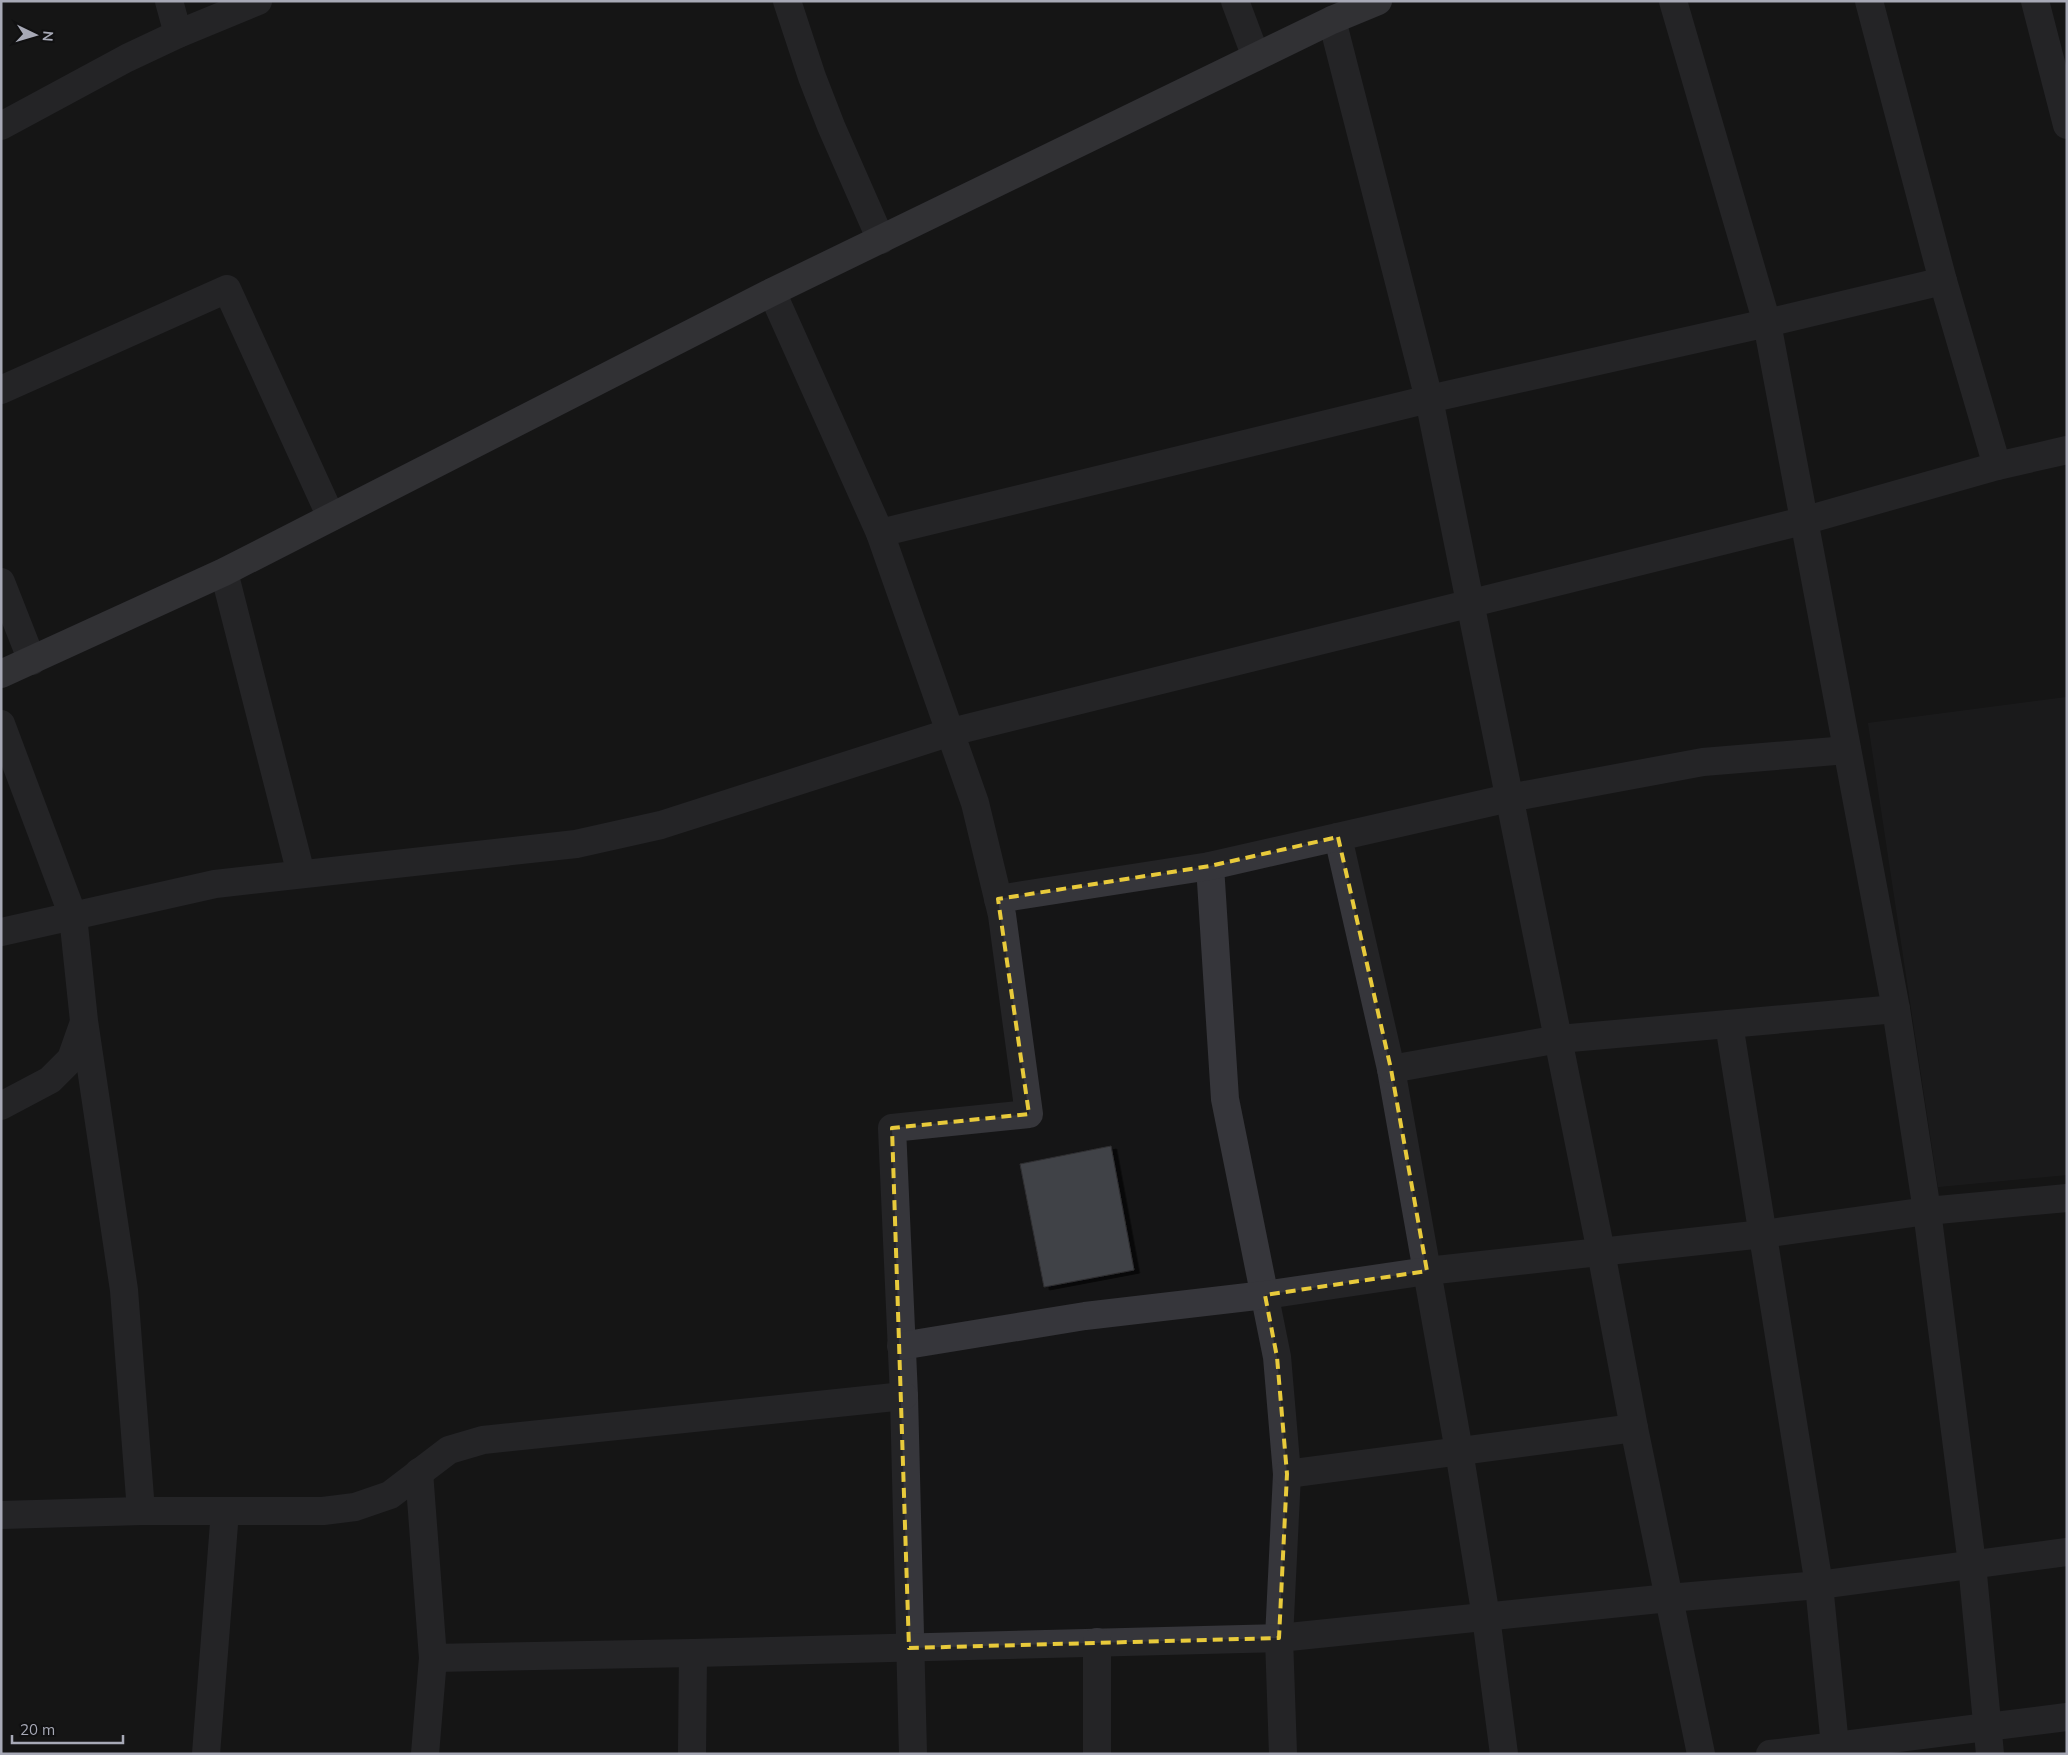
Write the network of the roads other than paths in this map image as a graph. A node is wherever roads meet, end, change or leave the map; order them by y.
1 (169, 1) edge
2 (258, 1) edge
3 (787, 1) edge
4 (1235, 1) edge
5 (1378, 1) edge
6 (1673, 1) edge
7 (1869, 1) edge
8 (2035, 1) edge
9 (1332, 20) junction
10 (178, 34) junction
11 (1256, 57) junction
12 (2067, 125) edge
13 (1, 126) edge
14 (881, 240) junction
15 (1943, 281) junction
16 (772, 292) junction
17 (1767, 323) junction
18 (1, 390) edge
19 (1429, 399) junction
20 (2067, 450) edge
21 (1997, 466) junction
22 (331, 517) junction
23 (1803, 521) junction
24 (880, 533) junction
25 (224, 572) junction
26 (1, 582) edge
27 (1469, 604) junction
28 (32, 661) junction
29 (1, 674) edge
30 (1, 724) edge
31 (951, 732) junction
32 (1847, 750) junction
33 (1509, 798) junction
34 (1338, 837) junction
35 (1210, 866) junction
36 (301, 874) junction
37 (998, 899) junction
38 (73, 916) junction
39 (1, 932) edge
40 (1896, 1009) junction
41 (84, 1021) junction
42 (1729, 1024) junction
43 (1558, 1039) junction
44 (1391, 1068) junction
45 (1, 1106) edge
46 (2067, 1198) edge
47 (1927, 1211) junction
48 (1763, 1234) junction
49 (1601, 1252) junction
50 (1427, 1272) junction
51 (1265, 1295) junction
52 (901, 1346) junction
53 (904, 1396) junction
54 (1634, 1428) junction
55 (1459, 1451) junction
56 (419, 1472) junction
57 (1287, 1474) junction
58 (141, 1511) junction
59 (225, 1511) junction
60 (1, 1515) edge
61 (2067, 1552) edge
62 (1972, 1564) junction
63 (1819, 1585) junction
64 (1669, 1598) junction
65 (1486, 1617) junction
66 (1279, 1638) junction
67 (1097, 1642) junction
68 (909, 1648) junction
69 (693, 1653) junction
70 (433, 1658) junction
71 (2067, 1717) edge
72 (1989, 1741) edge
73 (1835, 1746) junction
74 (206, 1754) edge
75 (425, 1754) edge
76 (692, 1754) edge
77 (914, 1754) edge
78 (1097, 1754) edge
79 (1283, 1754) edge
80 (1504, 1754) edge
81 (1701, 1754) edge
82 (1770, 1754) edge

1 - 10 street
2 - 10 street
3 - 14 street
4 - 11 street
5 - 9 main road
6 - 17 street
7 - 15 street
8 - 12 street
9 - 11 main road
9 - 19 street
10 - 13 street
11 - 14 main road
14 - 16 main road
15 - 17 street
15 - 21 street
16 - 22 main road
16 - 24 street
17 - 19 street
17 - 23 street
18 - 22 street
19 - 24 street
19 - 27 street
20 - 21 street
21 - 23 street
22 - 25 main road
23 - 27 street
23 - 32 street
24 - 31 street
25 - 28 main road
25 - 36 street
26 - 28 street
27 - 31 street
27 - 33 street
28 - 29 main road
30 - 38 street
31 - 36 street
31 - 37 street
32 - 33 street
32 - 40 street
33 - 34 street
33 - 43 street
34 - 35 street
34 - 44 street
35 - 37 street
35 - 51 street
36 - 38 street
37 - 52 street
38 - 39 street
38 - 41 street
40 - 42 street
40 - 47 street
41 - 45 street
41 - 58 street
42 - 43 street
42 - 48 street
43 - 44 street
43 - 49 street
44 - 50 street
46 - 47 street
47 - 48 street
47 - 62 street
48 - 49 street
48 - 63 street
49 - 50 street
49 - 54 street
50 - 51 street
50 - 55 street
51 - 52 street
51 - 57 street
52 - 53 street
53 - 56 street
53 - 68 street
54 - 55 street
54 - 64 street
55 - 57 street
55 - 65 street
56 - 59 street
56 - 70 street
57 - 66 street
58 - 59 street
58 - 60 street
59 - 74 street
61 - 62 street
62 - 63 street
62 - 72 street
63 - 64 street
63 - 73 street
64 - 65 street
64 - 81 street
65 - 66 street
65 - 80 street
66 - 67 street
66 - 79 street
67 - 68 street
67 - 78 street
68 - 69 street
68 - 77 street
69 - 70 street
69 - 76 street
70 - 75 street
71 - 72 street
72 - 73 street
73 - 82 street

